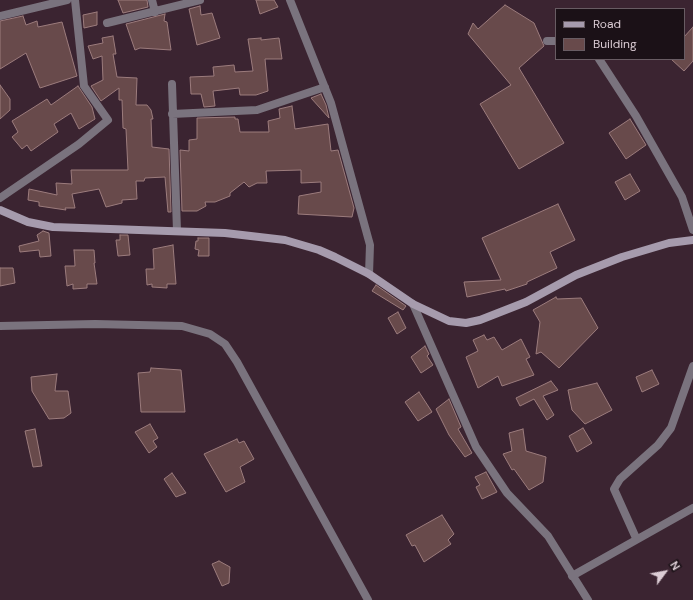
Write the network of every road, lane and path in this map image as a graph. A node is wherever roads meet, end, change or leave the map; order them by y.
1 (68, 0) edge
2 (75, 0) edge
3 (152, 0) edge
4 (200, 0) edge
5 (290, 0) edge
6 (155, 12) junction
7 (0, 16) edge
8 (108, 23) dead end
9 (600, 60) edge
10 (172, 84) dead end
11 (325, 87) junction
12 (172, 114) junction
13 (0, 198) edge
14 (0, 210) edge
15 (693, 230) edge
16 (177, 231) junction
17 (693, 240) edge
18 (369, 274) junction
19 (413, 304) junction
20 (0, 326) edge
21 (693, 366) edge
22 (693, 508) edge
23 (636, 538) junction
24 (572, 576) junction
25 (368, 600) edge
26 (588, 600) edge

1 - 7 street
2 - 13 street
3 - 6 street
4 - 6 street
5 - 11 street
6 - 8 street
9 - 15 street
10 - 12 street
11 - 12 street
11 - 18 street
12 - 16 street
14 - 16 street
16 - 18 street
17 - 19 street
18 - 19 street
19 - 24 street
20 - 25 street
21 - 23 street
22 - 23 street
23 - 24 street
24 - 26 street

